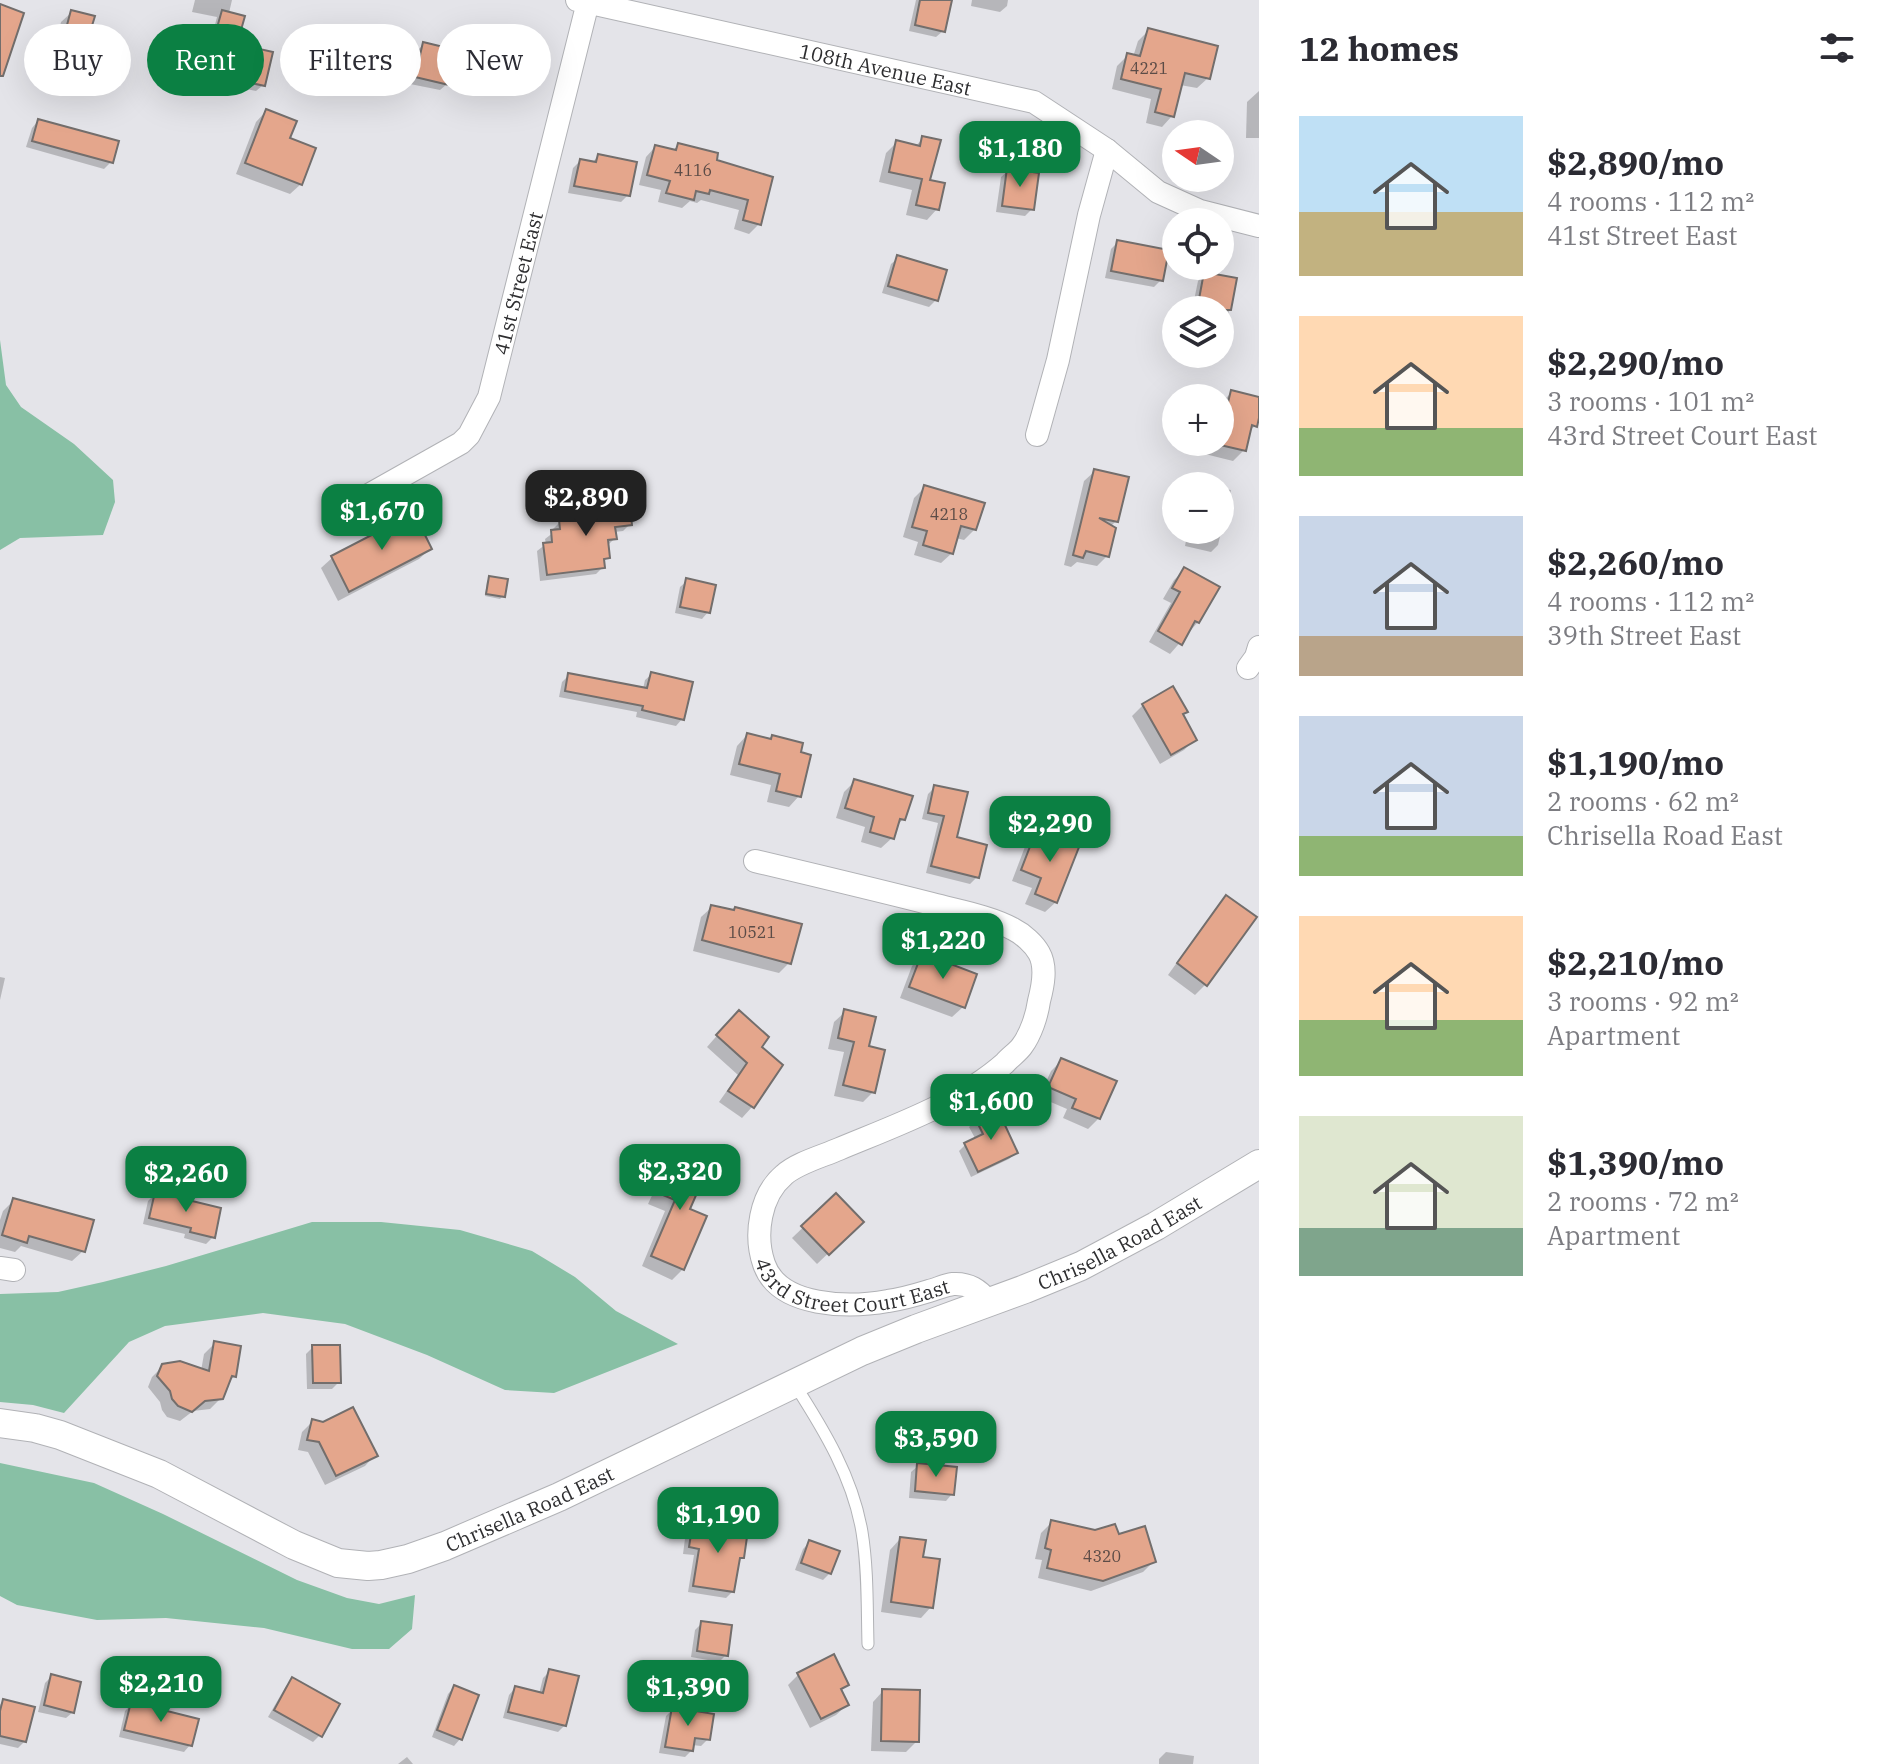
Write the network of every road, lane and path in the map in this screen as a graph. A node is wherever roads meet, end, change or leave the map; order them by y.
1 (583, 1) edge
2 (1107, 150) junction
3 (1259, 226) edge
4 (1037, 435) dead end
5 (358, 501) dead end
6 (1259, 647) edge
7 (1248, 668) dead end
8 (755, 861) dead end
9 (1259, 1164) edge
10 (989, 1302) junction
11 (795, 1384) junction
12 (0, 1423) edge
13 (868, 1644) dead end

1 - 2 street, 108th Avenue East
1 - 5 street, 41st Street East
2 - 3 street, 108th Avenue East
2 - 4 street
6 - 7 street
8 - 10 street, 43rd Street Court East
9 - 10 street, Chrisella Road East
10 - 11 street, Chrisella Road East
11 - 12 street, Chrisella Road East
11 - 13 lane

